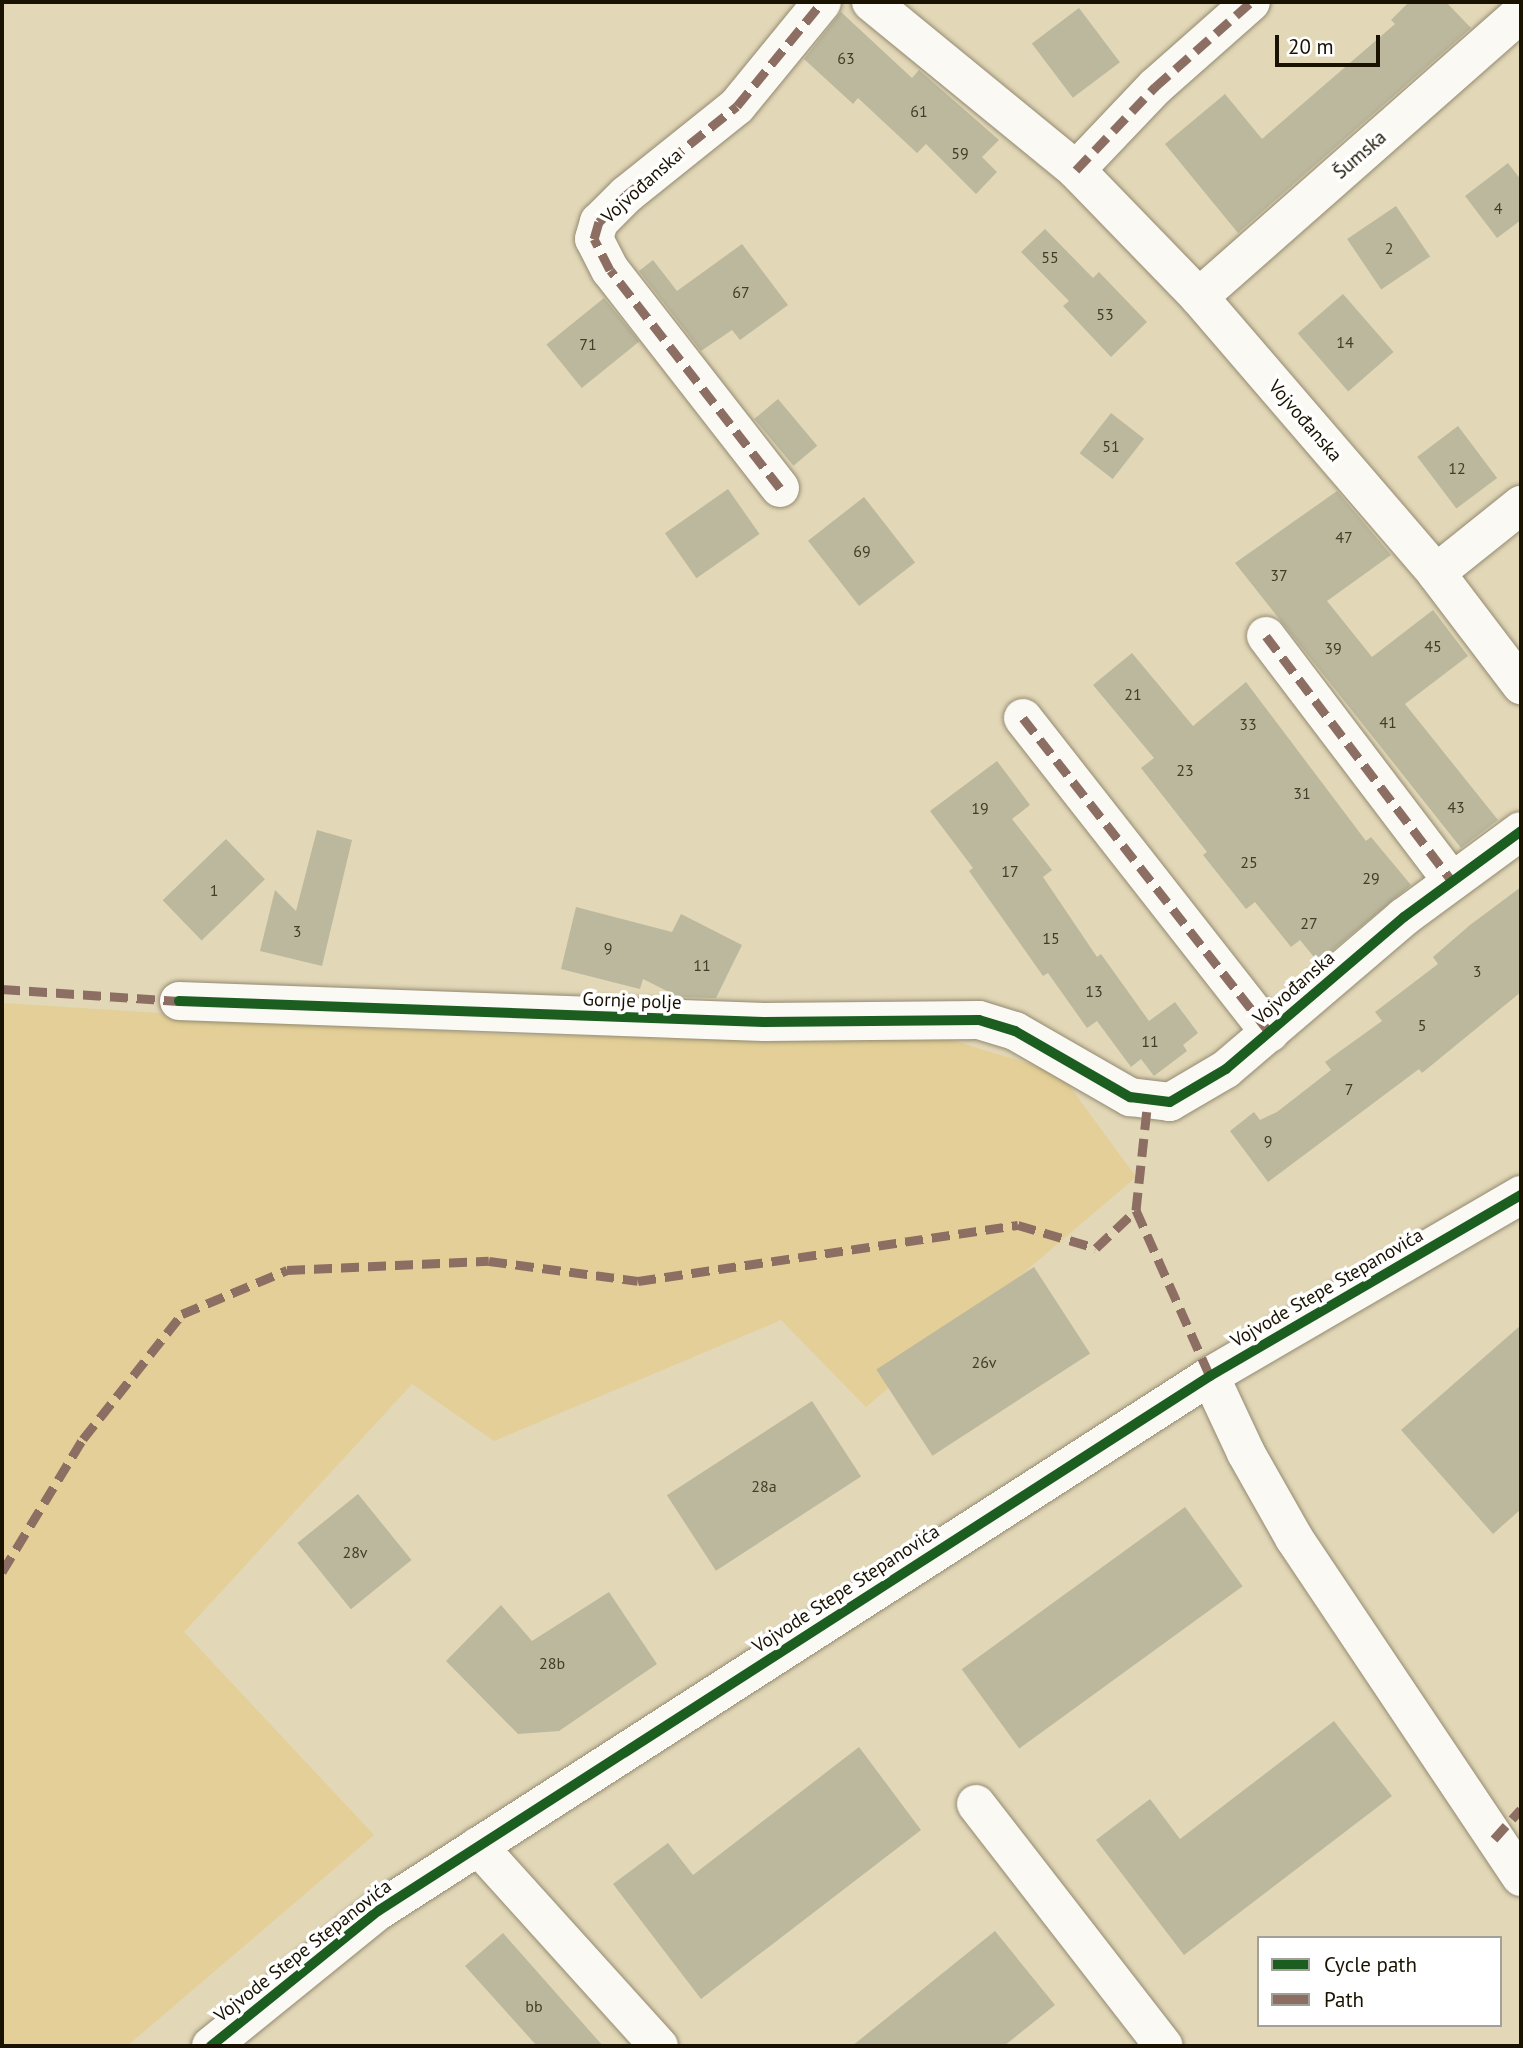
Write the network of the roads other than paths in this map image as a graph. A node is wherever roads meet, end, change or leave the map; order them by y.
1 (822, 2) edge
2 (871, 2) edge
3 (1251, 2) edge
4 (1521, 13) edge
5 (1076, 170) junction
6 (1199, 297) junction
7 (780, 488) dead end
8 (1521, 505) edge
9 (1436, 573) junction
10 (1266, 636) dead end
11 (1521, 685) edge
12 (1023, 718) dead end
13 (1521, 831) edge
14 (1451, 880) junction
15 (178, 1001) dead end
16 (1270, 1033) junction
17 (1074, 1063) joint
18 (1521, 1195) edge
19 (1210, 1376) junction
20 (976, 1804) dead end
21 (478, 1846) junction
22 (1521, 1877) edge
23 (211, 2046) edge
24 (659, 2046) edge
25 (1164, 2046) edge

1 - 7 street, Vojvođanska
2 - 5 street, Vojvođanska
3 - 5 street
4 - 6 street, Šumska
5 - 6 street, Vojvođanska
6 - 9 street, Vojvođanska
8 - 9 street
9 - 11 street, Vojvođanska
10 - 14 street
12 - 16 street, Vojvođanska
13 - 14 street, Vojvođanska
14 - 16 street, Vojvođanska
15 - 17 street, Gornje polje
16 - 17 street, Vojvođanska
18 - 19 street, Vojvode Stepe Stepanovića
19 - 21 street, Vojvode Stepe Stepanovića
19 - 22 street
20 - 25 street
21 - 23 street, Vojvode Stepe Stepanovića
21 - 24 street

